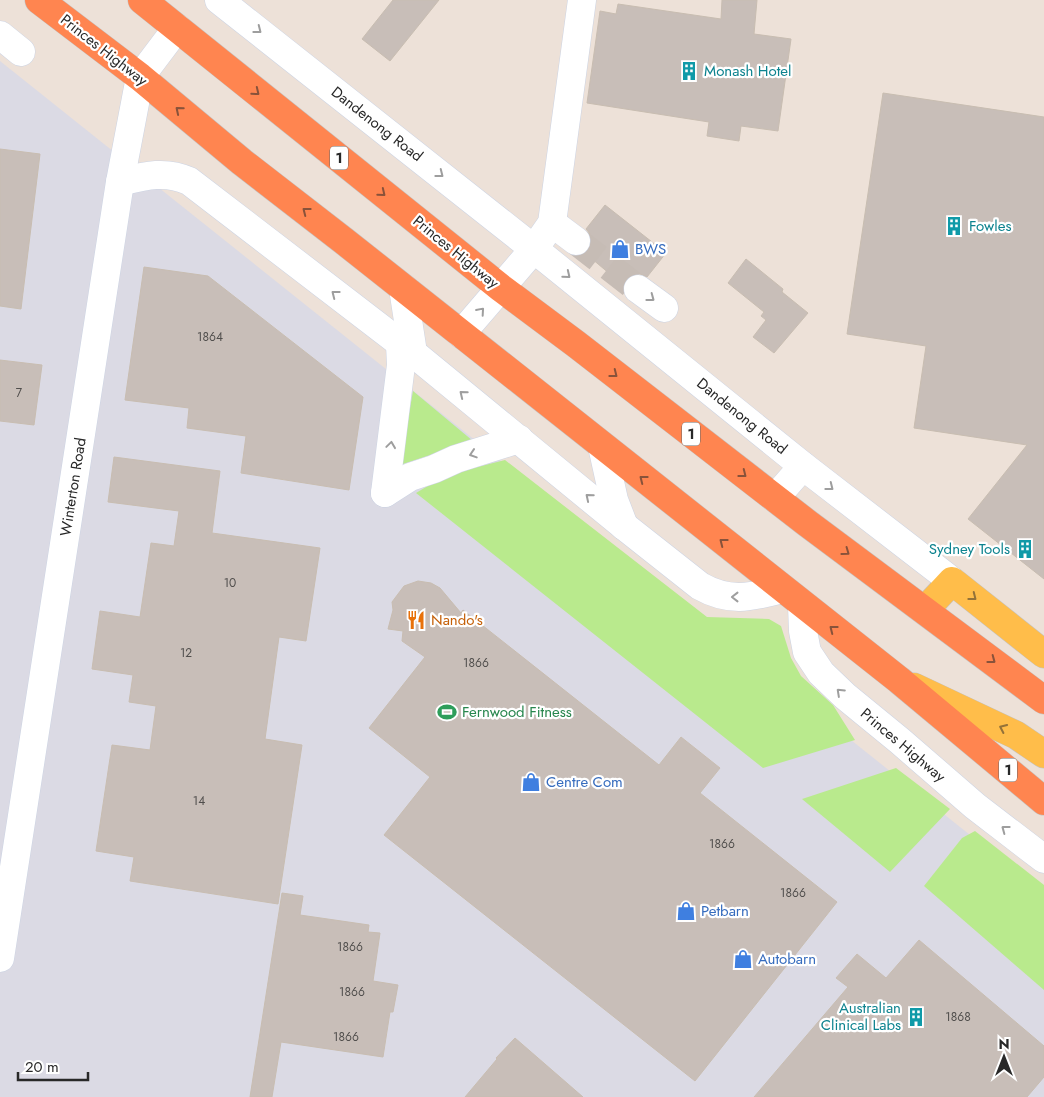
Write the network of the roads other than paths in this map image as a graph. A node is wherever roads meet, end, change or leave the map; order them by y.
1 (39, 0) edge
2 (142, 0) edge
3 (220, 0) edge
4 (582, 0) edge
5 (177, 28) junction
6 (0, 35) edge
7 (21, 52) dead end
8 (140, 77) junction
9 (120, 182) junction
10 (552, 223) junction
11 (576, 241) tunnel mouth
12 (534, 249) junction
13 (403, 288) junction
14 (500, 288) junction
15 (638, 289) tunnel mouth
16 (664, 308) dead end
17 (461, 334) junction
18 (406, 348) junction
19 (519, 439) junction
20 (602, 446) junction
21 (803, 466) junction
22 (774, 498) junction
23 (624, 526) junction
24 (952, 581) junction
25 (793, 597) junction
26 (925, 610) junction
27 (1044, 654) edge
28 (899, 680) junction
29 (1044, 700) edge
30 (1044, 754) edge
31 (1044, 801) edge
32 (1044, 859) edge
33 (0, 958) edge

1 - 8 highway, Princes Highway / 1
2 - 5 highway, Princes Highway / 1
3 -> 12 street, Dandenong Road
4 - 10 street
5 - 8 street, Winterton Road
5 -> 14 highway, Princes Highway / 1
6 - 7 street
8 - 9 street, Winterton Road
13 -> 8 highway, Princes Highway / 1
18 -> 9 street
9 - 33 street, Winterton Road
10 - 11 street
10 - 12 street
12 - 14 street
12 -> 21 street, Dandenong Road
13 - 17 highway, Princes Highway / 1
13 - 18 street
17 -> 14 street
14 -> 22 highway, Princes Highway / 1
15 -> 16 street
17 - 20 highway, Princes Highway / 1
19 -> 18 street
19 -> 18 street
23 -> 19 street
20 - 23 street
25 -> 20 highway, Princes Highway / 1
21 - 22 street
21 -> 24 street, Dandenong Road
22 -> 26 highway, Princes Highway / 1
25 -> 23 street
24 - 26 main road
24 -> 27 main road
28 -> 25 highway, Princes Highway / 1
32 -> 25 street, Princes Highway
26 -> 29 highway, Princes Highway / 1
30 -> 28 main road
28 - 31 highway, Princes Highway / 1

